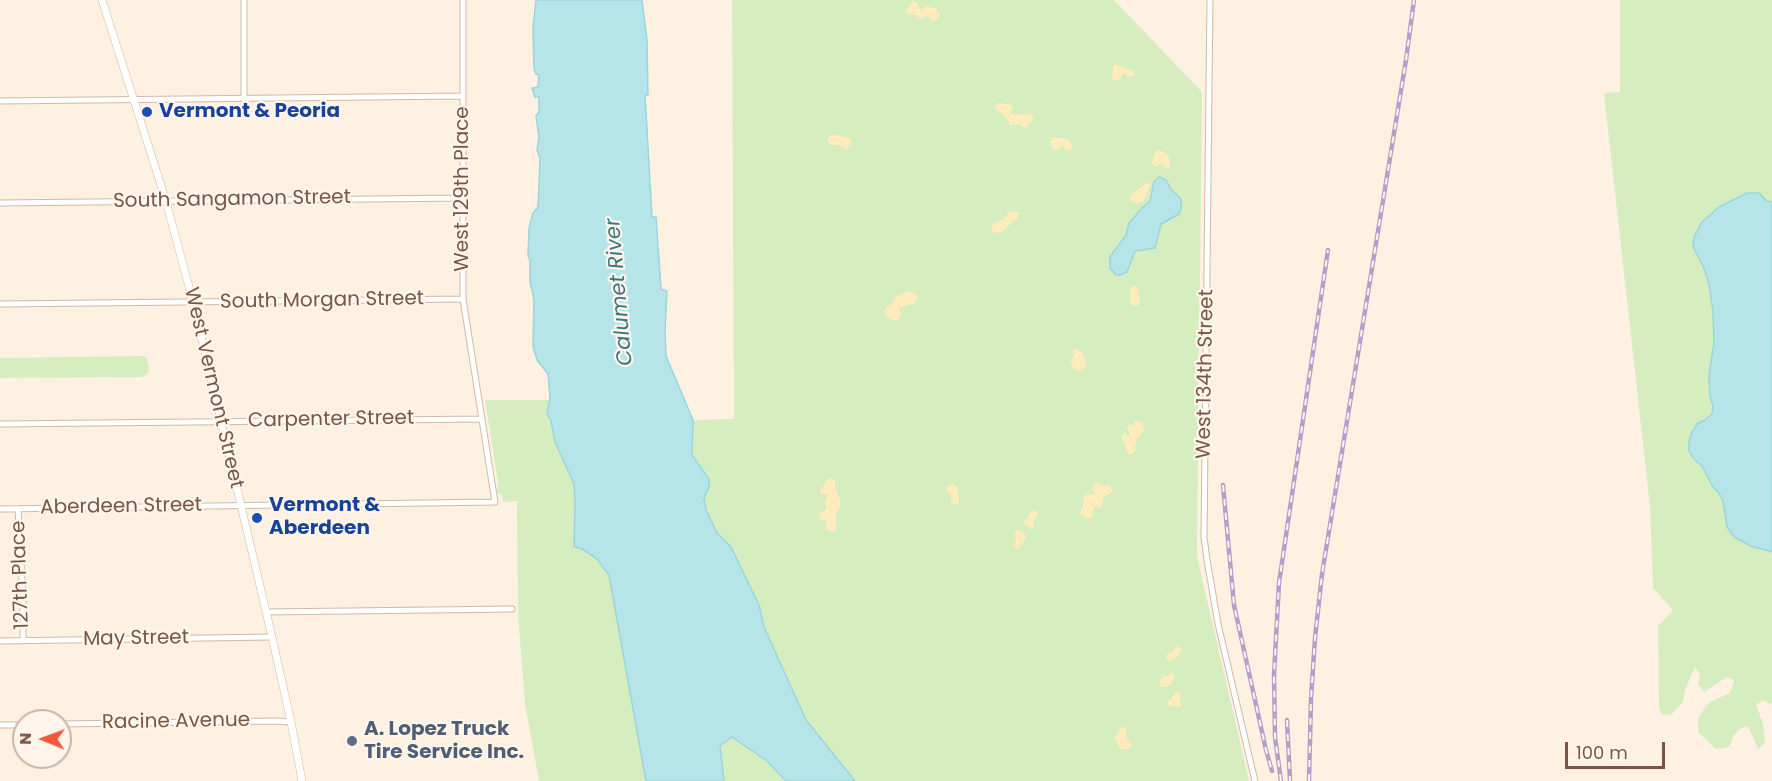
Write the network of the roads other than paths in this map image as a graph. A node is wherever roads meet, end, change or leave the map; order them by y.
1 (102, 0) edge
2 (244, 0) edge
3 (463, 0) edge
4 (1210, 0) edge
5 (464, 96) junction
6 (244, 98) junction
7 (135, 99) junction
8 (0, 101) edge
9 (463, 198) junction
10 (166, 201) junction
11 (0, 203) edge
12 (463, 299) junction
13 (193, 302) junction
14 (0, 304) edge
15 (482, 418) junction
16 (222, 422) junction
17 (0, 424) edge
18 (495, 502) joint
19 (240, 505) junction
20 (0, 509) edge
21 (18, 509) junction
22 (513, 609) dead end
23 (266, 612) junction
24 (272, 637) junction
25 (23, 640) junction
26 (0, 641) edge
27 (291, 722) junction
28 (72, 724) edge
29 (302, 781) edge
30 (1255, 781) edge

1 - 7 street, West Vermont Street
2 - 6 street
3 - 5 street, West 129th Place
4 - 30 street, West 134th Street
5 - 6 street
5 - 9 street, West 129th Place
6 - 7 street
7 - 8 street
7 - 10 street, West Vermont Street
9 - 10 street, South Sangamon Street
9 - 12 street, West 129th Place
10 - 11 street, South Sangamon Street
10 - 13 street, West Vermont Street
12 - 13 street, South Morgan Street
12 - 15 street, West 129th Place
13 - 14 street, South Morgan Street
13 - 16 street, West Vermont Street
15 - 16 street, Carpenter Street
15 - 18 street, West 129th Place
16 - 17 street, Carpenter Street
16 - 19 street, West Vermont Street
18 - 19 street, Aberdeen Street
19 - 21 street, Aberdeen Street
19 - 23 street, West Vermont Street
20 - 21 street, Aberdeen Street
21 - 25 street, 127th Place
22 - 23 street
23 - 24 street, West Vermont Street
24 - 25 street, May Street
24 - 27 street, West Vermont Street
25 - 26 street, May Street
27 - 28 street, Racine Avenue
27 - 29 street, West Vermont Street

